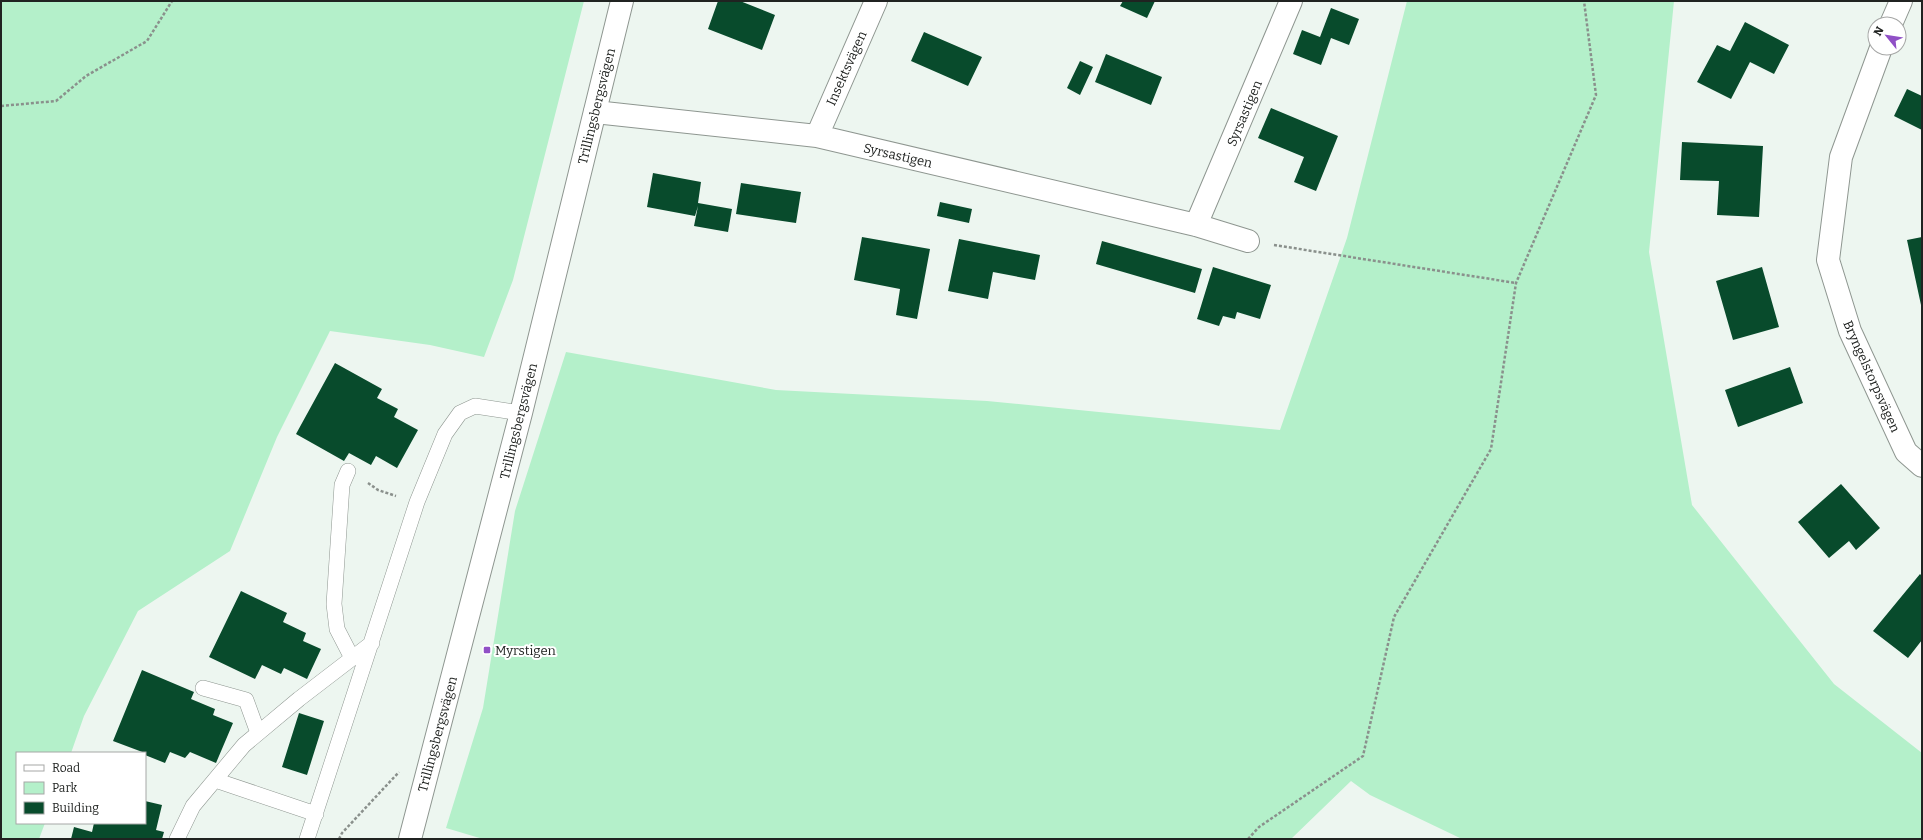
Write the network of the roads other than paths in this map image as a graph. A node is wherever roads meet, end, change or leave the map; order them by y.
1 (622, 1) edge
2 (876, 1) edge
3 (1291, 1) edge
4 (1901, 1) edge
5 (1894, 16) edge
6 (1878, 56) edge
7 (595, 112) junction
8 (817, 136) junction
9 (1196, 225) junction
10 (1248, 241) road end
11 (521, 413) junction
12 (1922, 466) edge
13 (348, 471) road end
14 (372, 642) junction
15 (352, 658) junction
16 (204, 688) dead end
17 (258, 733) junction
18 (215, 780) junction
19 (316, 814) junction
20 (177, 839) edge
21 (307, 839) edge
22 (410, 839) edge

1 - 7 street, Trillingsbergsvägen
2 - 8 street, Insektsvägen
3 - 9 street, Syrsastigen
4 - 5 street
6 - 12 street, Bryngelstorpsvägen
7 - 8 street, Syrsastigen
7 - 11 street, Trillingsbergsvägen
8 - 9 street, Syrsastigen
9 - 10 street, Syrsastigen
11 - 14 lane
11 - 22 street, Trillingsbergsvägen
13 - 15 lane
14 - 15 lane
14 - 19 lane
15 - 17 lane
16 - 17 lane
17 - 18 lane
18 - 19 lane
18 - 20 lane
19 - 21 lane

